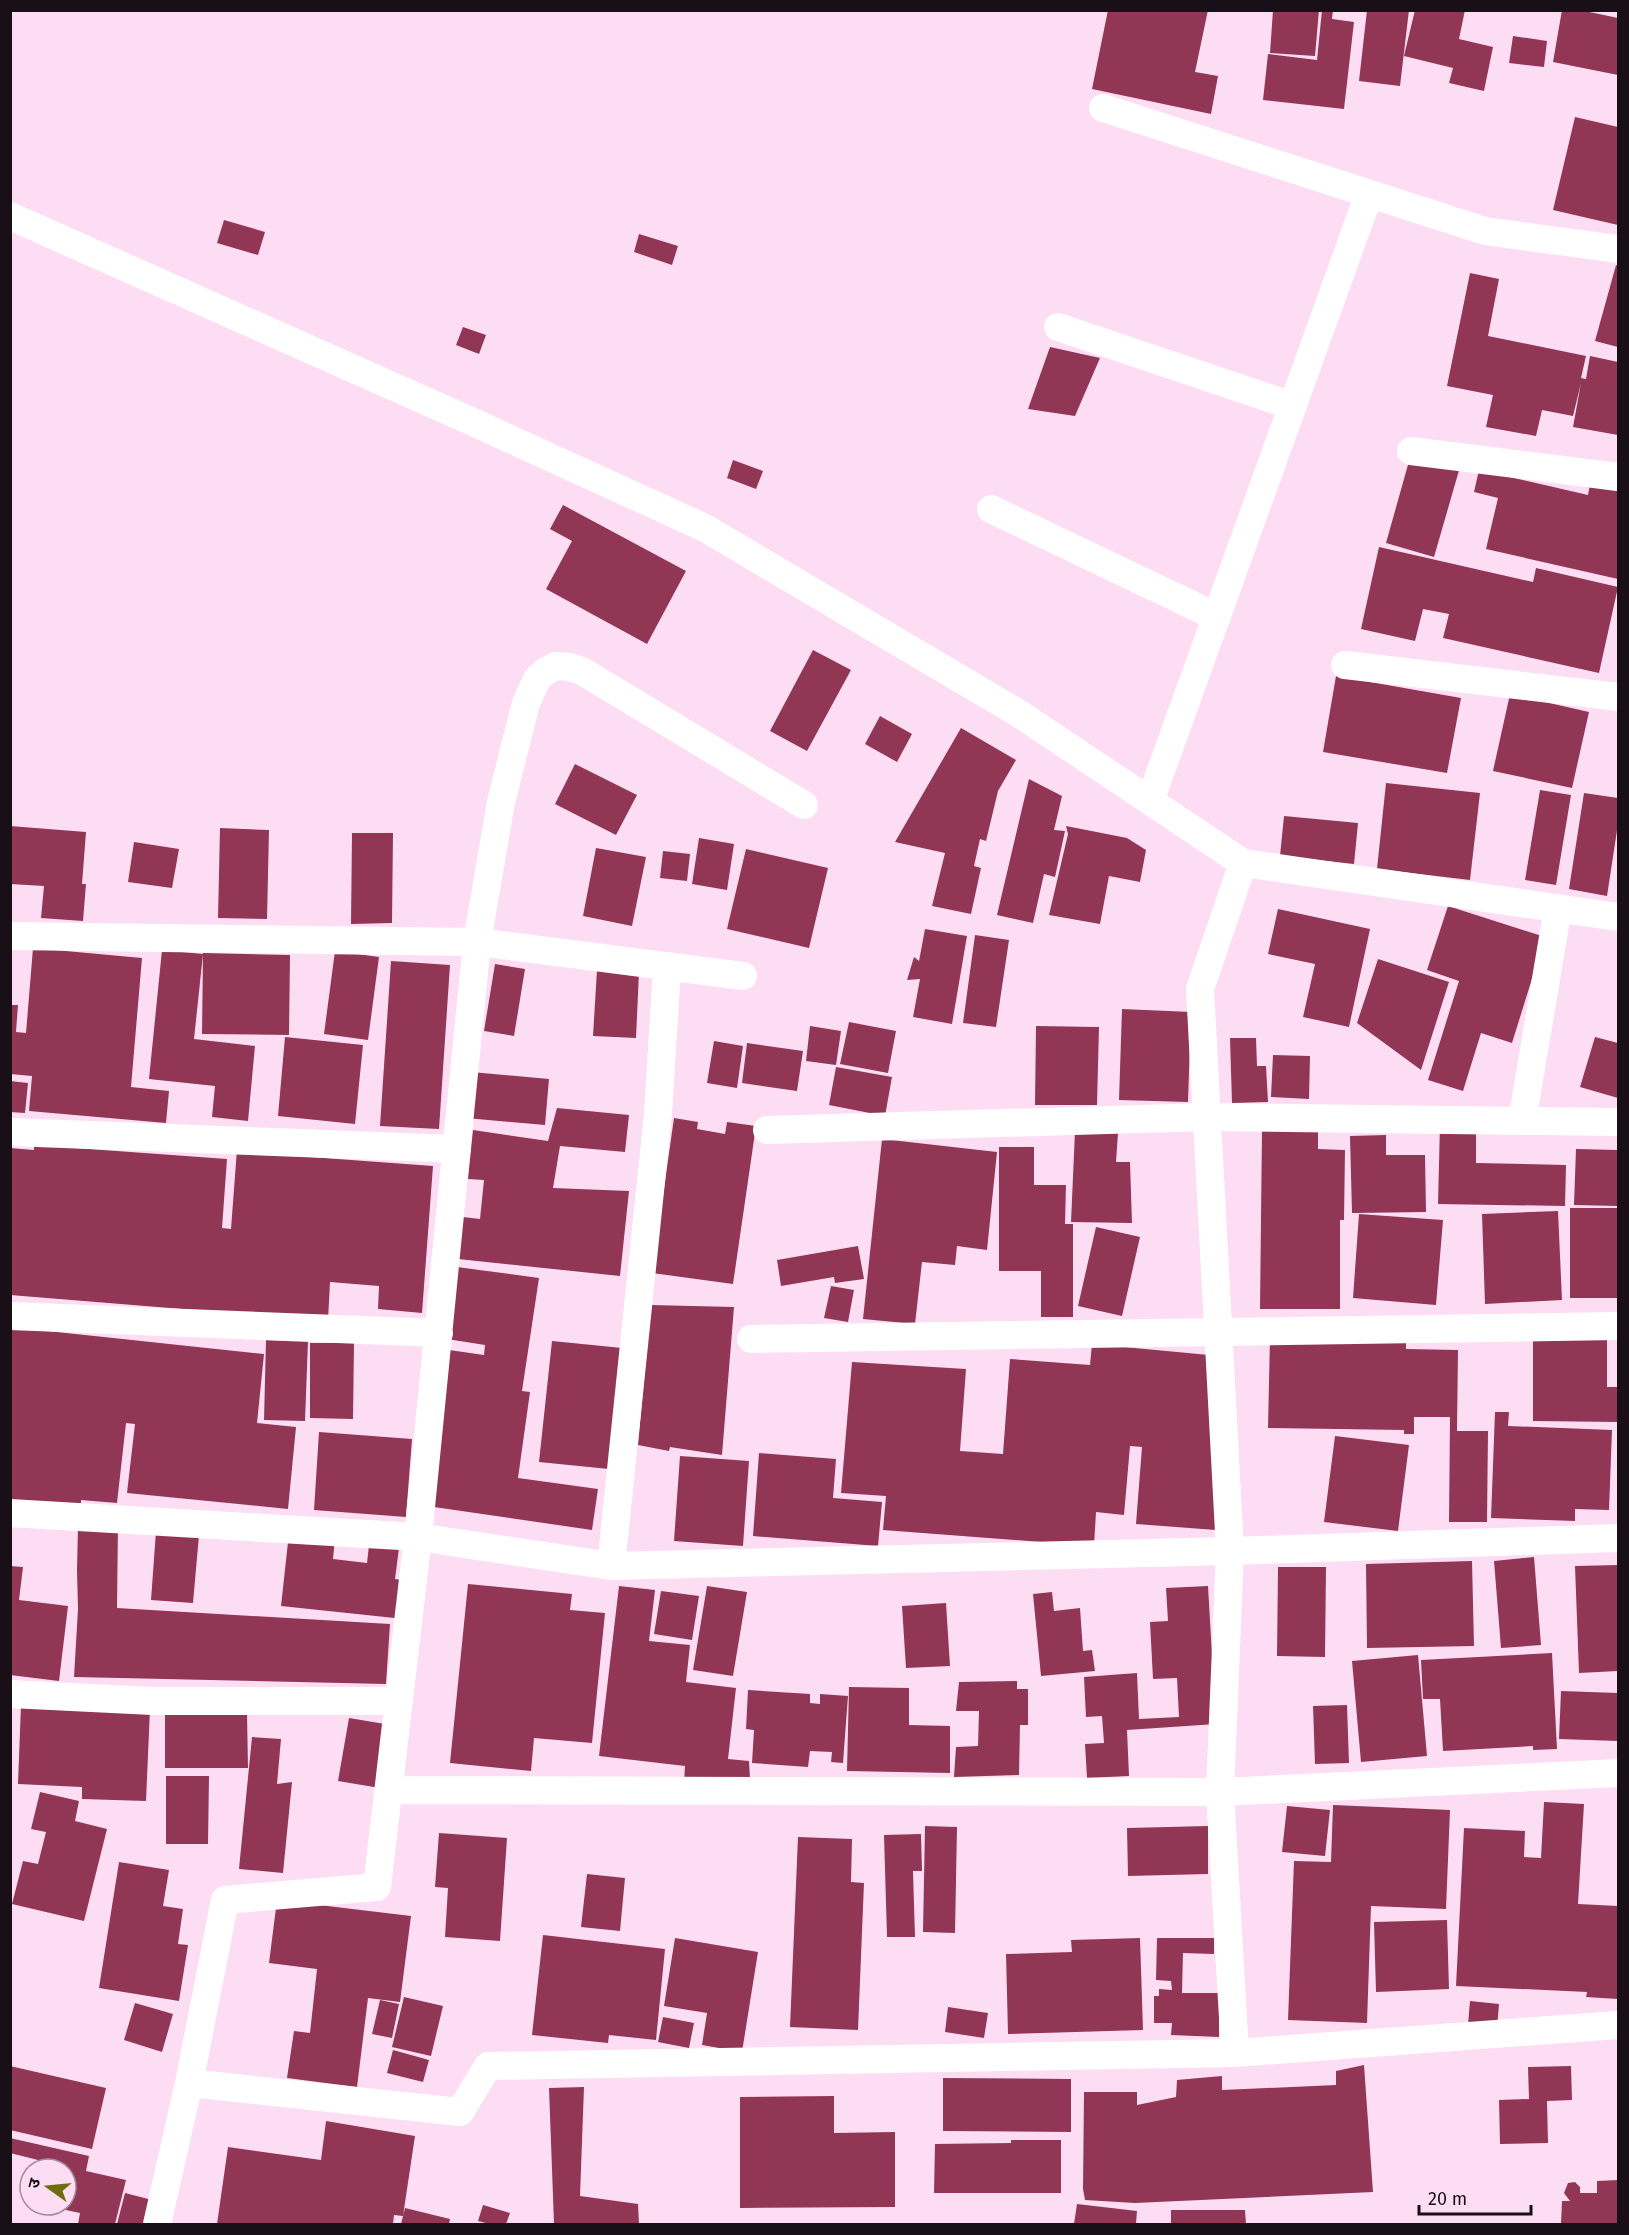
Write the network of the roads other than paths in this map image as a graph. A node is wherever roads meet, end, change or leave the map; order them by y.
1 (1103, 108) dead end
2 (1369, 194) junction
3 (10, 216) edge
4 (1618, 249) edge
5 (1059, 327) dead end
6 (1293, 406) junction
7 (1411, 451) dead end
8 (1618, 477) edge
9 (991, 509) dead end
10 (1217, 616) junction
11 (1345, 665) dead end
12 (1618, 697) edge
13 (1150, 801) junction
14 (804, 805) dead end
15 (1243, 863) junction
16 (1558, 908) junction
17 (1618, 917) edge
18 (10, 936) edge
19 (477, 942) junction
20 (667, 968) junction
21 (743, 975) dead end
22 (1207, 1117) junction
23 (1522, 1121) junction
24 (1618, 1122) edge
25 (767, 1130) dead end
26 (10, 1132) edge
27 (457, 1149) junction
28 (10, 1316) edge
29 (1618, 1326) edge
30 (1218, 1332) junction
31 (438, 1333) junction
32 (751, 1339) dead end
33 (10, 1513) edge
34 (418, 1537) junction
35 (1618, 1538) edge
36 (1230, 1551) junction
37 (611, 1566) junction
38 (10, 1694) edge
39 (399, 1701) junction
40 (1618, 1773) edge
41 (389, 1790) junction
42 (1220, 1792) junction
43 (1618, 2025) edge
44 (1235, 2053) junction
45 (189, 2083) junction
46 (157, 2224) edge

1 - 2 street
2 - 4 street
2 - 6 street
3 - 13 street
5 - 6 street
6 - 10 street
7 - 8 street
9 - 10 street
10 - 13 street
11 - 12 street
13 - 15 street
14 - 19 street
15 - 16 street
15 - 22 street
16 - 17 street
16 - 23 street
18 - 19 street
19 - 20 street
19 - 27 street
20 - 21 street
20 - 37 street
22 - 23 street
22 - 25 street
22 - 30 street
23 - 24 street
26 - 27 street
27 - 31 street
28 - 31 street
29 - 30 street
30 - 32 street
30 - 36 street
31 - 34 street
33 - 34 street
34 - 37 street
34 - 39 street
35 - 36 street
36 - 37 street
36 - 42 street
38 - 39 street
39 - 41 street
40 - 42 street
41 - 42 street
41 - 45 street
42 - 44 street
43 - 44 street
44 - 45 street
45 - 46 street

